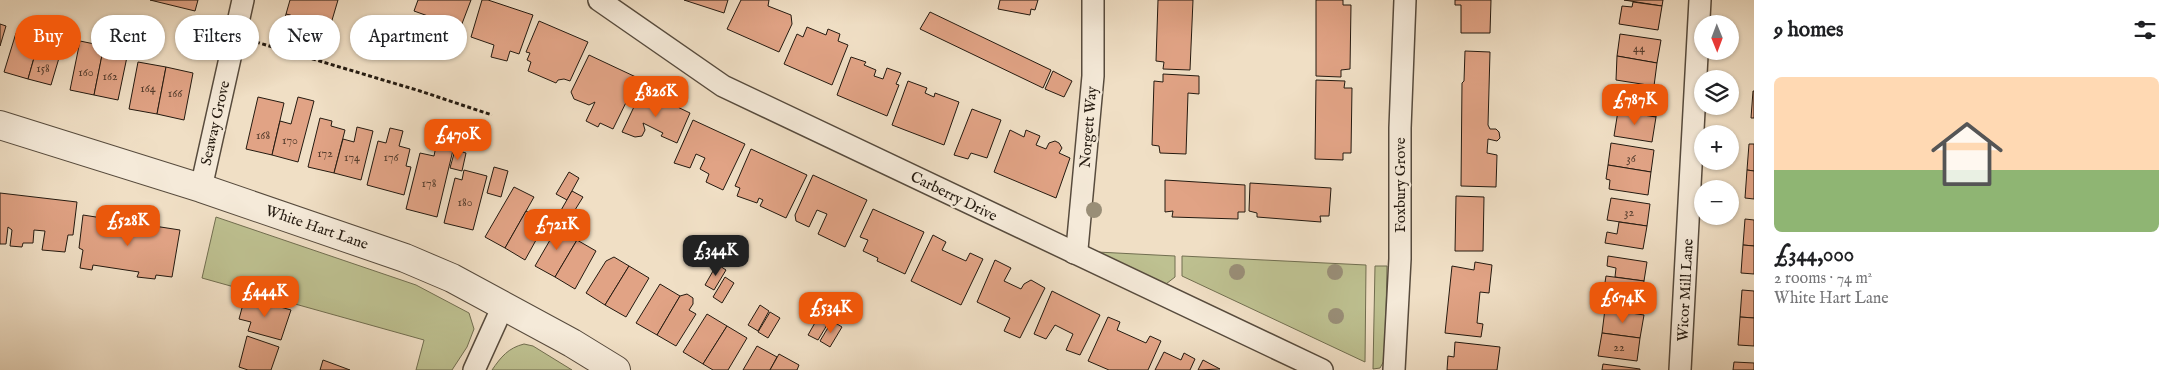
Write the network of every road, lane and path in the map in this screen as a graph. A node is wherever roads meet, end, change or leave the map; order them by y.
1 (243, 0) edge
2 (599, 0) edge
3 (1094, 0) edge
4 (1405, 0) edge
5 (1700, 0) edge
6 (240, 15) edge
7 (259, 43) edge
8 (230, 60) edge
9 (492, 115) dead end
10 (0, 125) edge
11 (201, 188) junction
12 (1074, 253) junction
13 (502, 306) junction
14 (474, 370) edge
15 (616, 370) edge
16 (1322, 370) edge
17 (1394, 370) edge
18 (1680, 370) edge

1 - 6 street, Seaway Grove
2 - 12 street, Carberry Drive
3 - 12 street, Norgett Way
4 - 17 street, Foxbury Grove
5 - 18 street, Wicor Mill Lane
7 - 9 path
8 - 11 street, Seaway Grove
10 - 11 street, White Hart Lane
11 - 13 street, White Hart Lane
12 - 16 street, Carberry Drive
13 - 14 street
13 - 15 street, White Hart Lane

